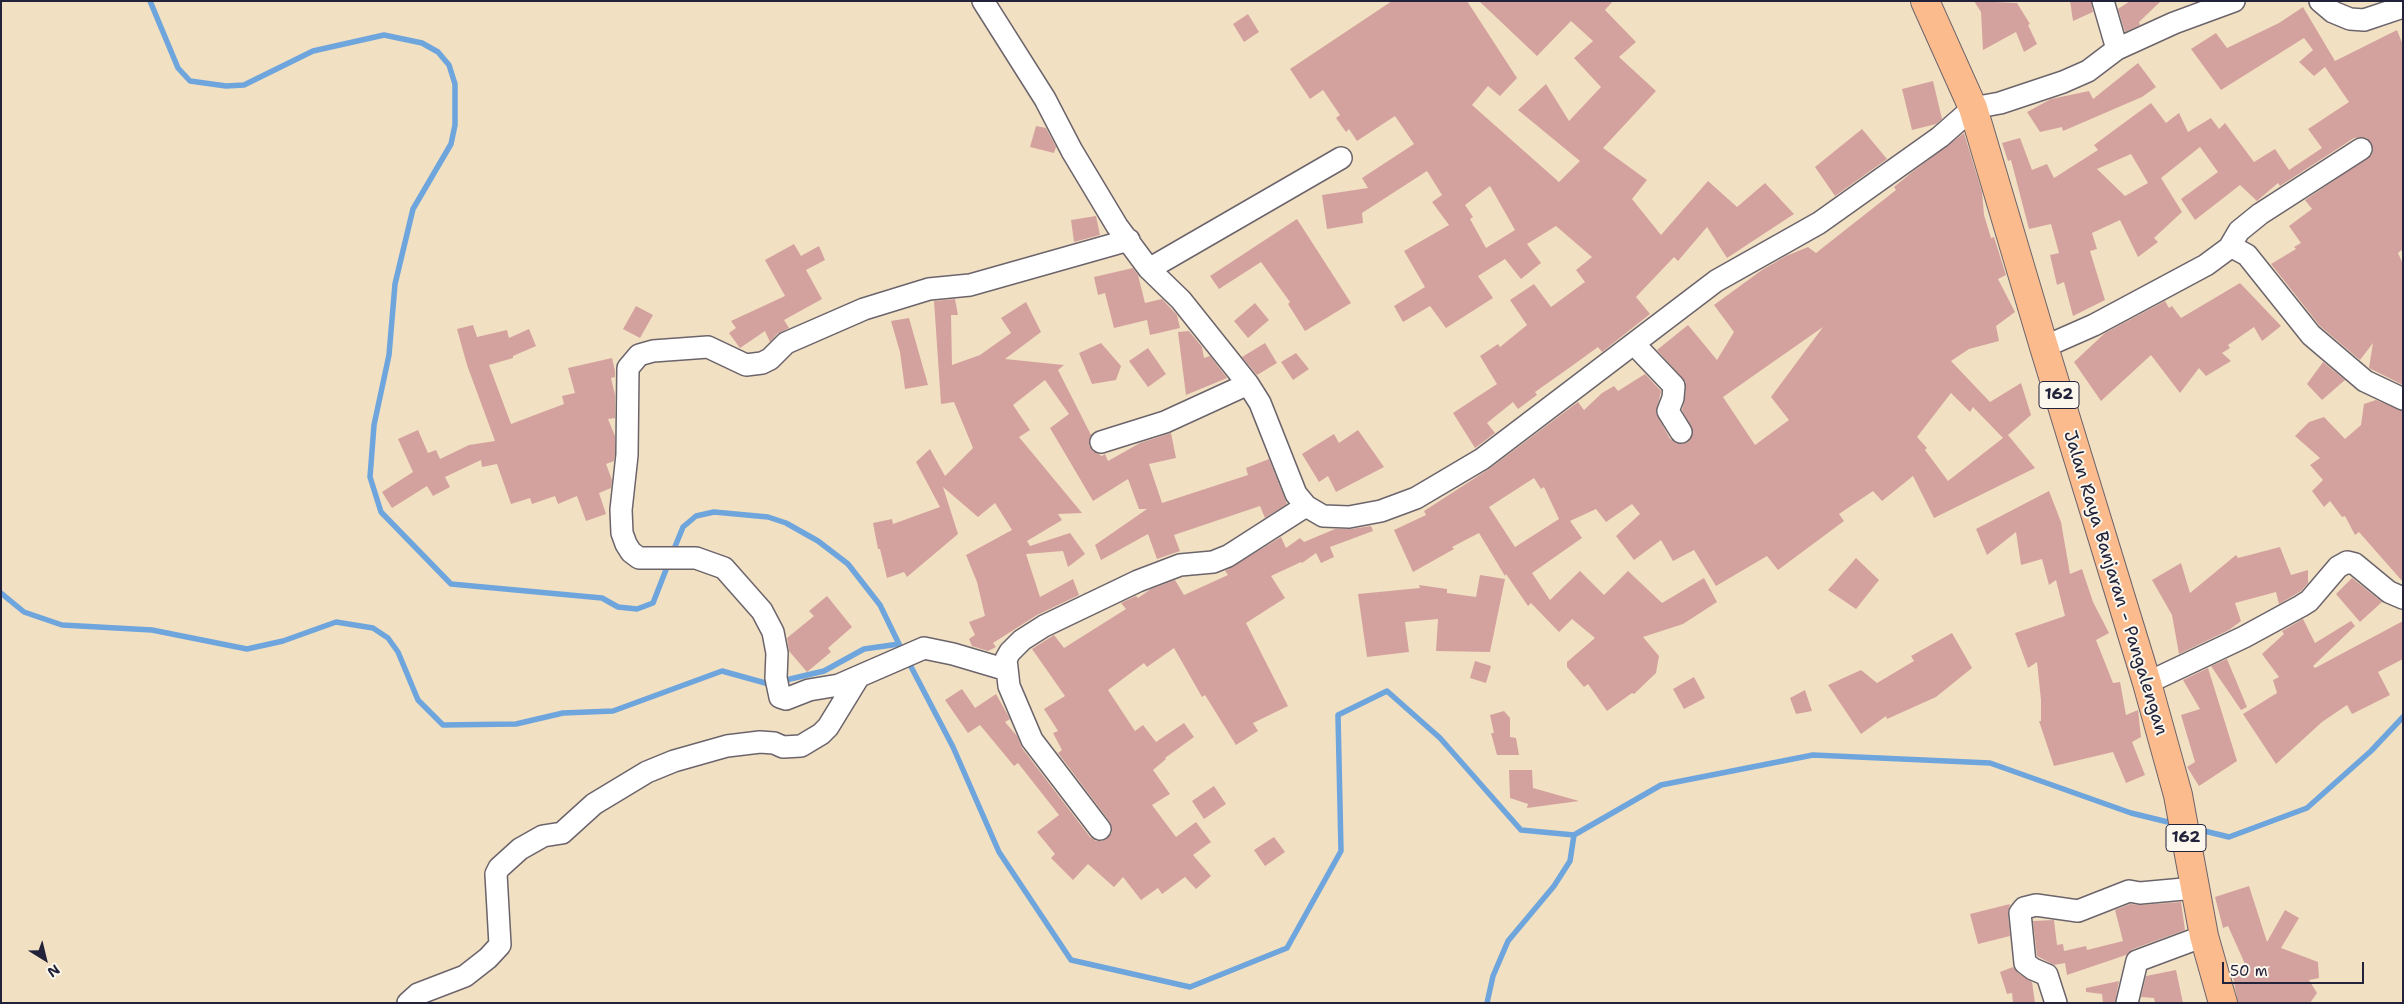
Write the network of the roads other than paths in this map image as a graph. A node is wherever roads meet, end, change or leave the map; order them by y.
1 (983, 1) edge
2 (1925, 1) edge
3 (2103, 1) edge
4 (2234, 1) edge
5 (2320, 1) edge
6 (2403, 7) edge
7 (2117, 49) junction
8 (1973, 108) junction
9 (2361, 149) dead end
10 (1341, 158) dead end
11 (1129, 240) junction
12 (2229, 248) junction
13 (1149, 269) junction
14 (1634, 345) junction
15 (2044, 347) junction
16 (1248, 384) junction
17 (2403, 399) edge
18 (1682, 432) dead end
19 (1100, 442) dead end
20 (1306, 506) junction
21 (2403, 598) edge
22 (1007, 670) junction
23 (858, 678) junction
24 (2148, 683) junction
25 (1100, 828) dead end
26 (2195, 885) junction
27 (2204, 936) junction
28 (408, 1003) edge
29 (2056, 1003) edge
30 (2127, 1003) edge
31 (2223, 1003) edge

1 - 11 street
2 - 8 main road, Jalan Raya Banjaran - Pangalengan / 162
3 - 7 street
4 - 7 street
5 - 6 street
7 - 8 street
8 - 14 street
8 - 15 main road, Jalan Raya Banjaran - Pangalengan / 162
9 - 12 street
10 - 13 street
11 - 13 street
11 - 23 street
12 - 15 street
12 - 17 street
13 - 16 street
14 - 18 street
14 - 20 street
15 - 24 main road, Jalan Raya Banjaran - Pangalengan / 162
16 - 19 street
16 - 20 street
20 - 22 street
21 - 24 street
22 - 23 street
22 - 25 street
23 - 28 street
24 - 26 main road, Jalan Raya Banjaran - Pangalengan / 162
26 - 27 main road, Jalan Raya Banjaran - Pangalengan / 162
26 - 29 street
27 - 30 street
27 - 31 main road, Jalan Raya Banjaran - Pangalengan / 162

